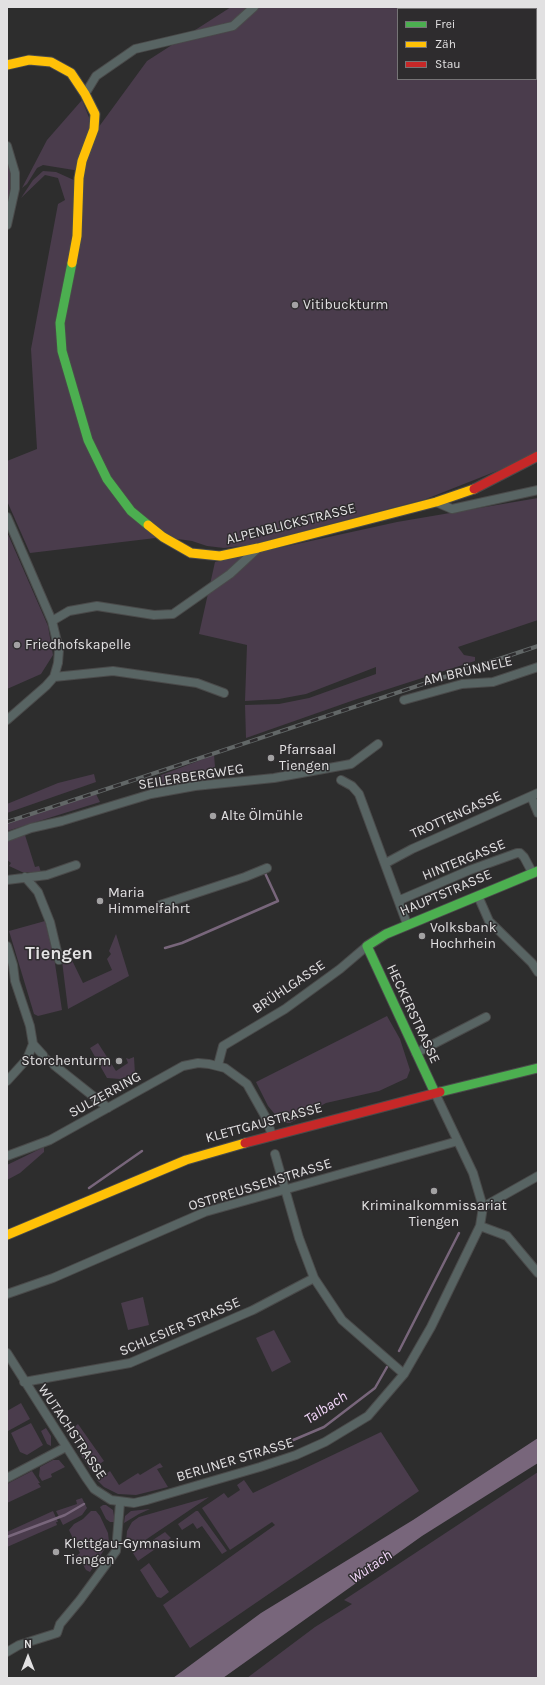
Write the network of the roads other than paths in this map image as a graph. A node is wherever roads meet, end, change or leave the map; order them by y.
1 (254, 7) edge
2 (7, 66) edge
3 (85, 94) junction
4 (7, 146) edge
5 (7, 225) edge
6 (538, 456) edge
7 (538, 490) edge
8 (436, 502) junction
9 (7, 517) edge
10 (258, 548) junction
11 (52, 621) junction
12 (538, 667) edge
13 (54, 677) junction
14 (224, 693) dead end
15 (404, 700) dead end
16 (7, 720) edge
17 (378, 744) dead end
18 (341, 780) dead end
19 (535, 795) edge
20 (538, 813) edge
21 (7, 837) edge
22 (386, 863) junction
23 (76, 865) dead end
24 (267, 868) dead end
25 (535, 871) edge
26 (25, 877) junction
27 (7, 880) edge
28 (478, 896) junction
29 (400, 900) junction
30 (160, 905) dead end
31 (408, 924) junction
32 (7, 946) edge
33 (367, 946) junction
34 (59, 960) dead end
35 (535, 962) edge
36 (538, 972) edge
37 (486, 1017) dead end
38 (33, 1044) junction
39 (416, 1053) junction
40 (43, 1055) tunnel mouth
41 (54, 1065) tunnel mouth
42 (218, 1065) junction
43 (538, 1068) edge
44 (7, 1081) edge
45 (435, 1093) junction
46 (108, 1108) junction
47 (272, 1135) junction
48 (458, 1141) junction
49 (275, 1154) dead end
50 (7, 1156) edge
51 (538, 1176) edge
52 (284, 1189) junction
53 (483, 1207) junction
54 (480, 1226) junction
55 (7, 1235) edge
56 (538, 1273) edge
57 (314, 1278) junction
58 (7, 1294) edge
59 (7, 1353) edge
60 (404, 1374) junction
61 (24, 1382) junction
62 (66, 1447) junction
63 (7, 1478) edge
64 (120, 1503) junction
65 (7, 1652) edge

1 - 3 street
2 - 3 street, ALPENBLICKSTRASSE
3 - 10 street, ALPENBLICKSTRASSE
4 - 5 street
6 - 8 street, ALPENBLICKSTRASSE
7 - 8 street
8 - 10 street, ALPENBLICKSTRASSE
9 - 11 street
10 - 11 street
11 - 13 street
12 - 15 street, AM BRÜNNELE
13 - 14 street
13 - 16 street
17 - 21 street, SEILERBERGWEG
18 - 22 street
19 - 20 street
19 - 22 street, TROTTENGASSE
22 - 29 street
23 - 26 street
24 - 30 street
25 - 28 street, HAUPTSTRASSE
25 - 29 street, HINTERGASSE
26 - 27 street
26 - 34 street
28 - 31 street, HAUPTSTRASSE
28 - 35 street
29 - 31 street
31 - 33 street, HAUPTSTRASSE
32 - 38 street
33 - 39 street, HECKERSTRASSE
33 - 42 street, BRÜHLGASSE
35 - 36 street
37 - 39 street
38 - 40 street
38 - 44 street
39 - 45 street, HECKERSTRASSE
41 - 46 street
42 - 46 street, SULZERRING
42 - 47 street
43 - 45 street, KLETTGAUSTRASSE
45 - 47 street, KLETTGAUSTRASSE
45 - 48 street, BERLINER STRASSE
46 - 50 street, SULZERRING
47 - 55 street, KLETTGAUSTRASSE
48 - 52 street, OSTPREUSSENSTRASSE
48 - 53 street, BERLINER STRASSE
49 - 52 street
51 - 53 street
52 - 57 street
52 - 58 street, OSTPREUSSENSTRASSE
53 - 54 street, BERLINER STRASSE
54 - 56 street
54 - 60 street, BERLINER STRASSE
57 - 60 street
57 - 61 street, SCHLESIER STRASSE
59 - 61 street, WUTACHSTRASSE
60 - 64 street, BERLINER STRASSE
61 - 62 street, WUTACHSTRASSE
62 - 63 street
62 - 64 street, WUTACHSTRASSE
64 - 65 street

